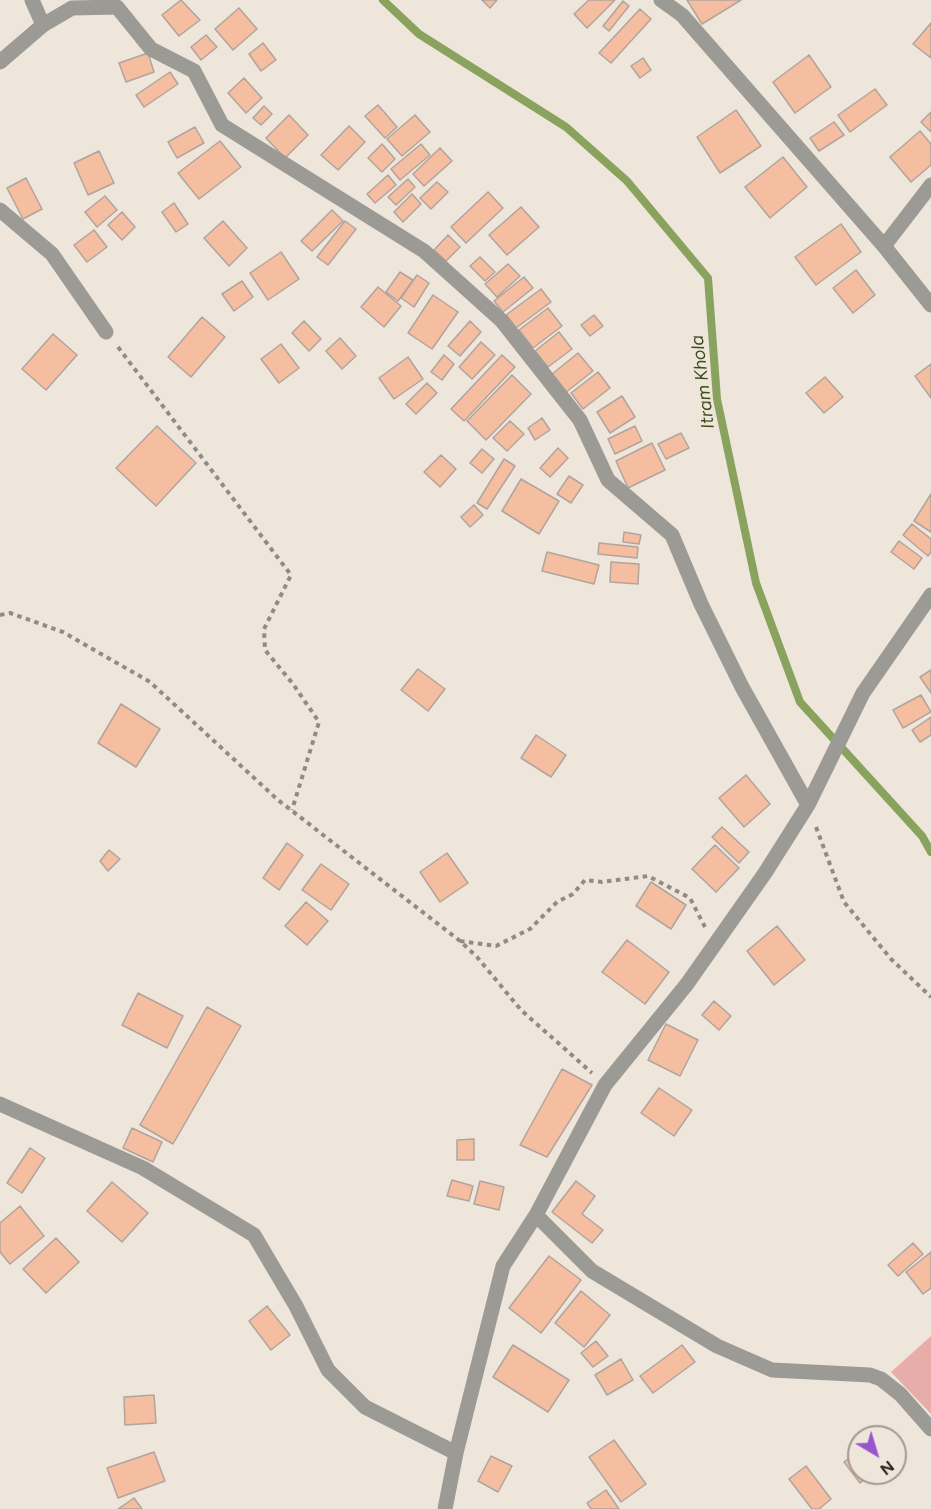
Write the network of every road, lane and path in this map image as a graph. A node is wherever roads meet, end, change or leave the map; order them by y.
1 (32, 0) edge
2 (661, 0) edge
3 (43, 25) junction
4 (0, 62) edge
5 (931, 185) edge
6 (0, 210) edge
7 (884, 246) junction
8 (931, 305) edge
9 (106, 332) joint
10 (931, 595) edge
11 (0, 615) edge
12 (808, 804) junction
13 (292, 811) junction
14 (460, 941) junction
15 (714, 945) junction
16 (931, 997) edge
17 (605, 1084) junction
18 (0, 1104) edge
19 (536, 1215) junction
20 (931, 1429) edge
21 (456, 1453) junction
22 (445, 1509) edge

1 - 3 street
2 - 7 street
3 - 4 street
3 - 12 street
5 - 7 street
6 - 9 street
7 - 8 street
9 - 13 path
10 - 12 street
11 - 13 path
12 - 15 street
12 - 16 path
13 - 14 path
14 - 15 path
14 - 17 path
15 - 17 street
17 - 19 street
18 - 21 street
19 - 20 street
19 - 21 street
21 - 22 street

